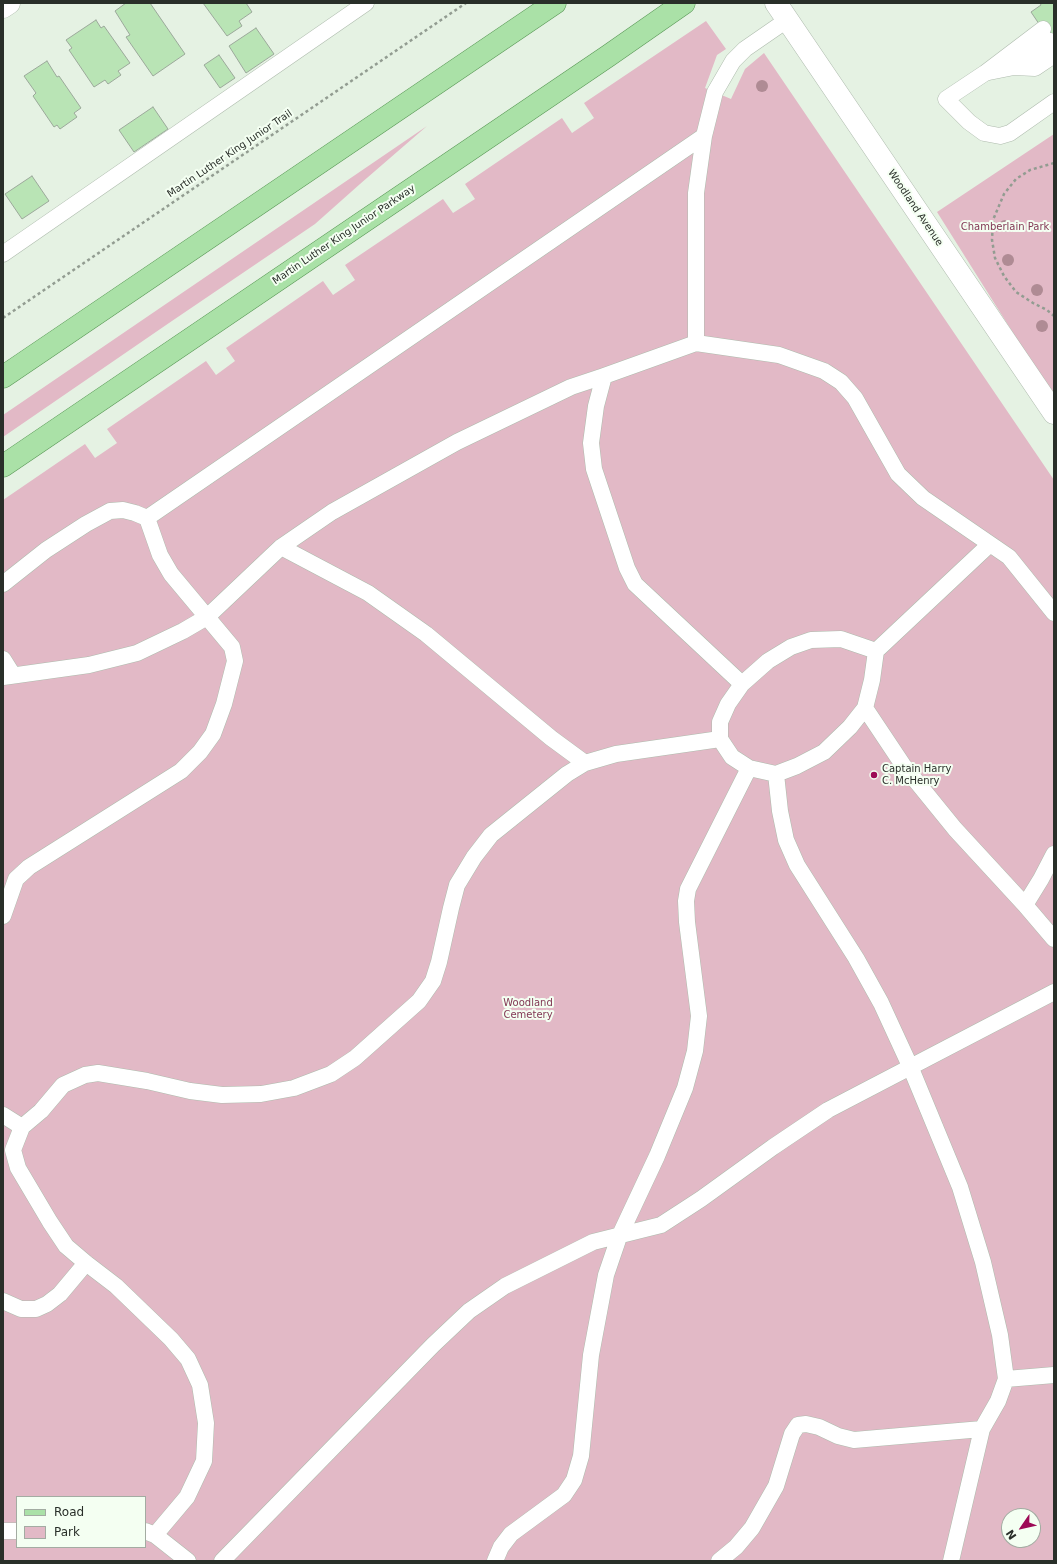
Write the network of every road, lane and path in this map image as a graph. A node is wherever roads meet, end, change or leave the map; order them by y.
1 (9, 3) edge
2 (366, 3) edge
3 (466, 3) edge
4 (555, 3) edge
5 (684, 3) edge
6 (3, 8) edge
7 (781, 11) edge
8 (1049, 41) edge
9 (985, 73) junction
10 (1054, 102) edge
11 (704, 136) junction
12 (1054, 163) edge
13 (3, 254) edge
14 (1054, 316) edge
15 (3, 318) edge
16 (696, 343) junction
17 (604, 376) junction
18 (3, 377) edge
19 (1054, 413) edge
20 (3, 466) edge
21 (147, 518) junction
22 (990, 545) junction
23 (281, 547) junction
24 (3, 584) edge
25 (1054, 613) edge
26 (207, 617) junction
27 (876, 651) junction
28 (3, 659) edge
29 (8, 676) edge
30 (742, 684) junction
31 (865, 708) junction
32 (720, 739) junction
33 (585, 763) junction
34 (750, 768) junction
35 (776, 774) junction
36 (1054, 854) edge
37 (1025, 905) junction
38 (3, 916) edge
39 (1054, 939) edge
40 (1054, 992) edge
41 (910, 1066) junction
42 (3, 1115) edge
43 (22, 1127) junction
44 (618, 1237) junction
45 (86, 1263) junction
46 (3, 1301) edge
47 (1054, 1376) edge
48 (1006, 1379) junction
49 (982, 1429) junction
50 (3, 1531) edge
51 (16, 1531) edge
52 (150, 1533) edge
53 (188, 1561) edge
54 (222, 1561) edge
55 (495, 1561) edge
56 (719, 1561) edge
57 (951, 1561) edge

1 - 6 street
2 - 13 lane
3 - 15 path, Martin Luther King Junior Trail
4 - 18 main road
5 - 20 main road, Martin Luther King Junior Parkway
7 - 11 lane
7 - 19 street, Woodland Avenue
8 - 9 lane
8 - 9 lane
9 - 10 lane
11 - 16 lane
11 - 21 lane
12 - 14 path
16 - 17 lane
16 - 22 lane
17 - 23 lane
17 - 30 lane
21 - 24 lane
21 - 26 lane
22 - 25 lane
22 - 27 lane
23 - 26 lane
23 - 33 lane
26 - 29 lane
26 - 38 lane
27 - 30 lane
27 - 31 lane
28 - 29 lane
30 - 32 lane
31 - 35 lane
31 - 37 lane
32 - 33 lane
32 - 34 lane
33 - 43 lane
34 - 35 lane
34 - 44 lane
35 - 41 lane
36 - 37 lane
37 - 39 lane
40 - 41 lane
41 - 44 lane
41 - 48 lane
42 - 43 lane
43 - 45 lane
44 - 54 lane
44 - 55 lane
45 - 46 lane
45 - 52 lane
47 - 48 lane
48 - 49 lane
49 - 56 lane
49 - 57 lane
50 - 51 lane
52 - 53 lane

